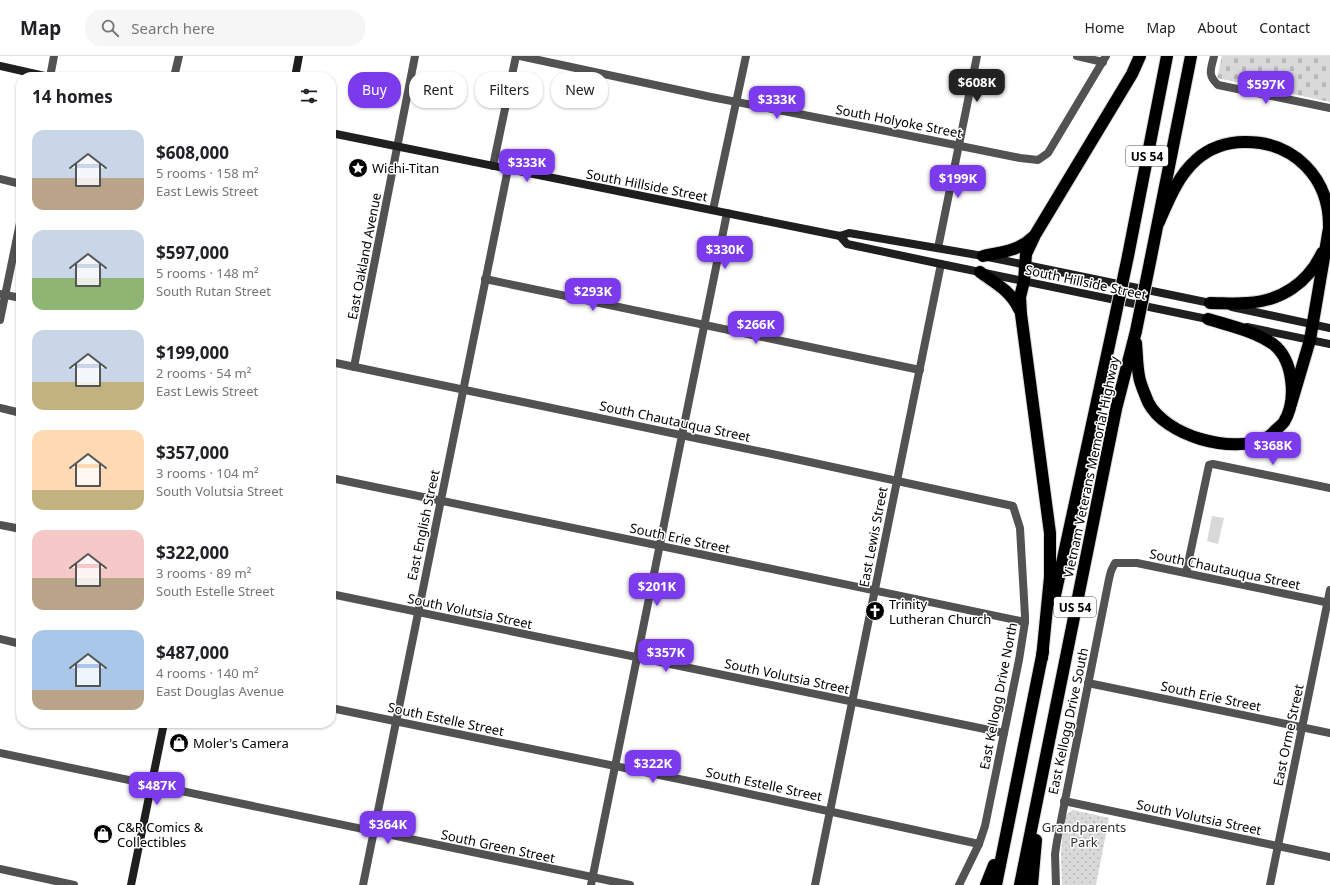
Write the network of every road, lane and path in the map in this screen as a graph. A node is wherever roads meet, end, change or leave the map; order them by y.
1 (54, 56) edge
2 (179, 56) edge
3 (299, 56) edge
4 (415, 56) edge
5 (516, 56) edge
6 (520, 56) edge
7 (746, 56) edge
8 (977, 56) edge
9 (1077, 56) edge
10 (1140, 56) edge
11 (1167, 56) edge
12 (1191, 56) edge
13 (1214, 56) edge
14 (1105, 59) edge
15 (0, 66) edge
16 (27, 72) edge
17 (51, 72) edge
18 (175, 72) edge
19 (296, 72) edge
20 (737, 102) junction
21 (1330, 108) edge
22 (336, 134) edge
23 (958, 146) junction
24 (397, 147) junction
25 (493, 166) junction
26 (508, 169) junction
27 (0, 179) edge
28 (16, 183) edge
29 (714, 210) junction
30 (727, 213) junction
31 (1158, 222) junction
32 (1035, 235) junction
33 (840, 236) junction
34 (16, 239) edge
35 (1327, 241) junction
36 (938, 248) junction
37 (983, 256) junction
38 (941, 264) junction
39 (1025, 265) junction
40 (980, 272) junction
41 (486, 279) junction
42 (1024, 281) junction
43 (3, 294) edge
44 (16, 297) edge
45 (1210, 303) junction
46 (1021, 314) junction
47 (1208, 319) junction
48 (0, 320) edge
49 (704, 324) junction
50 (1313, 324) junction
51 (1330, 328) edge
52 (1136, 331) junction
53 (1310, 340) junction
54 (1330, 344) edge
55 (336, 363) edge
56 (354, 367) junction
57 (920, 370) junction
58 (463, 389) junction
59 (1291, 404) junction
60 (0, 408) edge
61 (16, 412) edge
62 (682, 435) junction
63 (336, 479) edge
64 (897, 481) junction
65 (1330, 488) edge
66 (440, 501) junction
67 (1013, 506) joint
68 (0, 525) edge
69 (16, 528) edge
70 (660, 546) junction
71 (1115, 563) joint
72 (1186, 573) junction
73 (875, 590) junction
74 (1330, 590) edge
75 (336, 595) edge
76 (1329, 602) edge
77 (418, 612) junction
78 (1025, 622) junction
79 (0, 639) edge
80 (16, 643) edge
81 (636, 657) junction
82 (1042, 658) junction
83 (1088, 683) junction
84 (852, 702) junction
85 (336, 709) edge
86 (396, 722) junction
87 (1302, 727) junction
88 (163, 728) edge
89 (1004, 733) junction
90 (1330, 733) edge
91 (0, 753) edge
92 (614, 766) junction
93 (151, 785) junction
94 (1039, 788) junction
95 (1064, 801) junction
96 (830, 811) junction
97 (1011, 813) junction
98 (374, 832) junction
99 (979, 844) junction
100 (1278, 846) junction
101 (1330, 857) edge
102 (0, 869) edge
103 (592, 881) edge
104 (74, 885) edge
105 (131, 885) edge
106 (363, 885) edge
107 (630, 885) edge
108 (815, 885) edge
109 (959, 885) edge
110 (986, 885) edge
111 (996, 885) edge
112 (1020, 885) edge
113 (1032, 885) edge
114 (1056, 885) edge
115 (1270, 885) edge

1 - 17 street
2 - 18 street
3 - 19 main road
4 - 24 street, East Oakland Avenue
5 - 25 street
6 - 20 street, South Holyoke Street
7 - 20 street
8 - 23 street
9 - 14 street
10 - 32 highway
11 - 82 highway, Vietnam Veterans Memorial Highway / US 54, bridge
12 - 31 highway, Vietnam Veterans Memorial Highway / US 54
13 - 21 street
14 - 23 street, South Holyoke Street
15 - 16 main road
20 - 23 street, South Holyoke Street
20 - 29 street
22 - 24 main road, South Hillside Street
23 - 36 street
24 - 25 main road, South Hillside Street
24 - 56 street, East Oakland Avenue
25 - 26 main road, South Hillside Street
26 - 29 main road, South Hillside Street
26 - 41 street, East English Street
27 - 28 street
29 - 30 main road, South Hillside Street
30 - 33 main road, South Hillside Street
30 - 49 street
31 - 35 highway
31 - 52 highway, Vietnam Veterans Memorial Highway / US 54, bridge
32 - 37 highway
32 - 39 highway
33 - 36 main road, South Hillside Street
33 - 38 main road, South Hillside Street
34 - 43 street
35 - 45 highway
35 - 50 highway
36 - 37 main road, South Hillside Street
37 - 39 main road, South Hillside Street
38 - 40 main road, South Hillside Street
38 - 57 street, East Lewis Street
39 - 42 highway
39 - 45 main road, South Hillside Street
40 - 42 main road, South Hillside Street
40 - 46 highway
41 - 49 street
41 - 58 street, East English Street
42 - 46 highway
42 - 47 main road, South Hillside Street
43 - 44 street
43 - 48 street
45 - 50 main road, South Hillside Street
46 - 82 highway
47 - 53 main road, South Hillside Street
47 - 59 highway
49 - 57 street
49 - 62 street
50 - 51 main road, South Hillside Street
50 - 53 highway
52 - 59 highway
52 - 94 highway, Vietnam Veterans Memorial Highway / US 54
53 - 54 main road, South Hillside Street
53 - 59 highway
55 - 56 street, South Chautauqua Street
56 - 58 street, South Chautauqua Street
57 - 64 street, East Lewis Street
58 - 62 street, South Chautauqua Street
58 - 66 street, East English Street
60 - 61 street
62 - 64 street, South Chautauqua Street
62 - 70 street
63 - 66 street, South Erie Street
64 - 67 street, South Chautauqua Street
64 - 73 street, East Lewis Street
65 - 72 street
66 - 70 street, South Erie Street
66 - 77 street, East English Street
67 - 78 street, East Kellogg Drive North
68 - 69 street
70 - 73 street, South Erie Street
70 - 81 street
71 - 72 street, South Chautauqua Street
71 - 83 street, East Kellogg Drive South
72 - 76 street, South Chautauqua Street
73 - 78 street, South Erie Street
73 - 84 street, East Lewis Street
74 - 76 street, East Orme Street
75 - 77 street, South Volutsia Street
76 - 87 street, East Orme Street
77 - 81 street, South Volutsia Street
77 - 86 street, East English Street
78 - 89 street, East Kellogg Drive North
79 - 80 street
81 - 84 street, South Volutsia Street
81 - 92 street
82 - 97 highway, Vietnam Veterans Memorial Highway / US 54
83 - 87 street, South Erie Street
83 - 95 street, East Kellogg Drive South
84 - 89 street, South Volutsia Street
84 - 96 street, East Lewis Street
85 - 86 street, South Estelle Street
86 - 92 street, South Estelle Street
86 - 98 street, East English Street
87 - 90 street, South Erie Street
87 - 100 street, East Orme Street
88 - 93 main road
89 - 99 street, East Kellogg Drive North
91 - 93 street, South Green Street
92 - 96 street, South Estelle Street
92 - 103 street
93 - 98 street, South Green Street
93 - 105 main road
94 - 112 highway, Vietnam Veterans Memorial Highway / US 54
94 - 113 highway
95 - 100 street, South Volutsia Street
95 - 114 street, East Kellogg Drive South
96 - 99 street, South Estelle Street
96 - 108 street, East Lewis Street
97 - 110 highway
97 - 111 highway, Vietnam Veterans Memorial Highway / US 54
98 - 103 street, South Green Street
98 - 106 street, East English Street
99 - 109 street, East Kellogg Drive North
100 - 101 street, South Volutsia Street
100 - 115 street, East Orme Street
102 - 104 street
103 - 107 street, South Green Street

